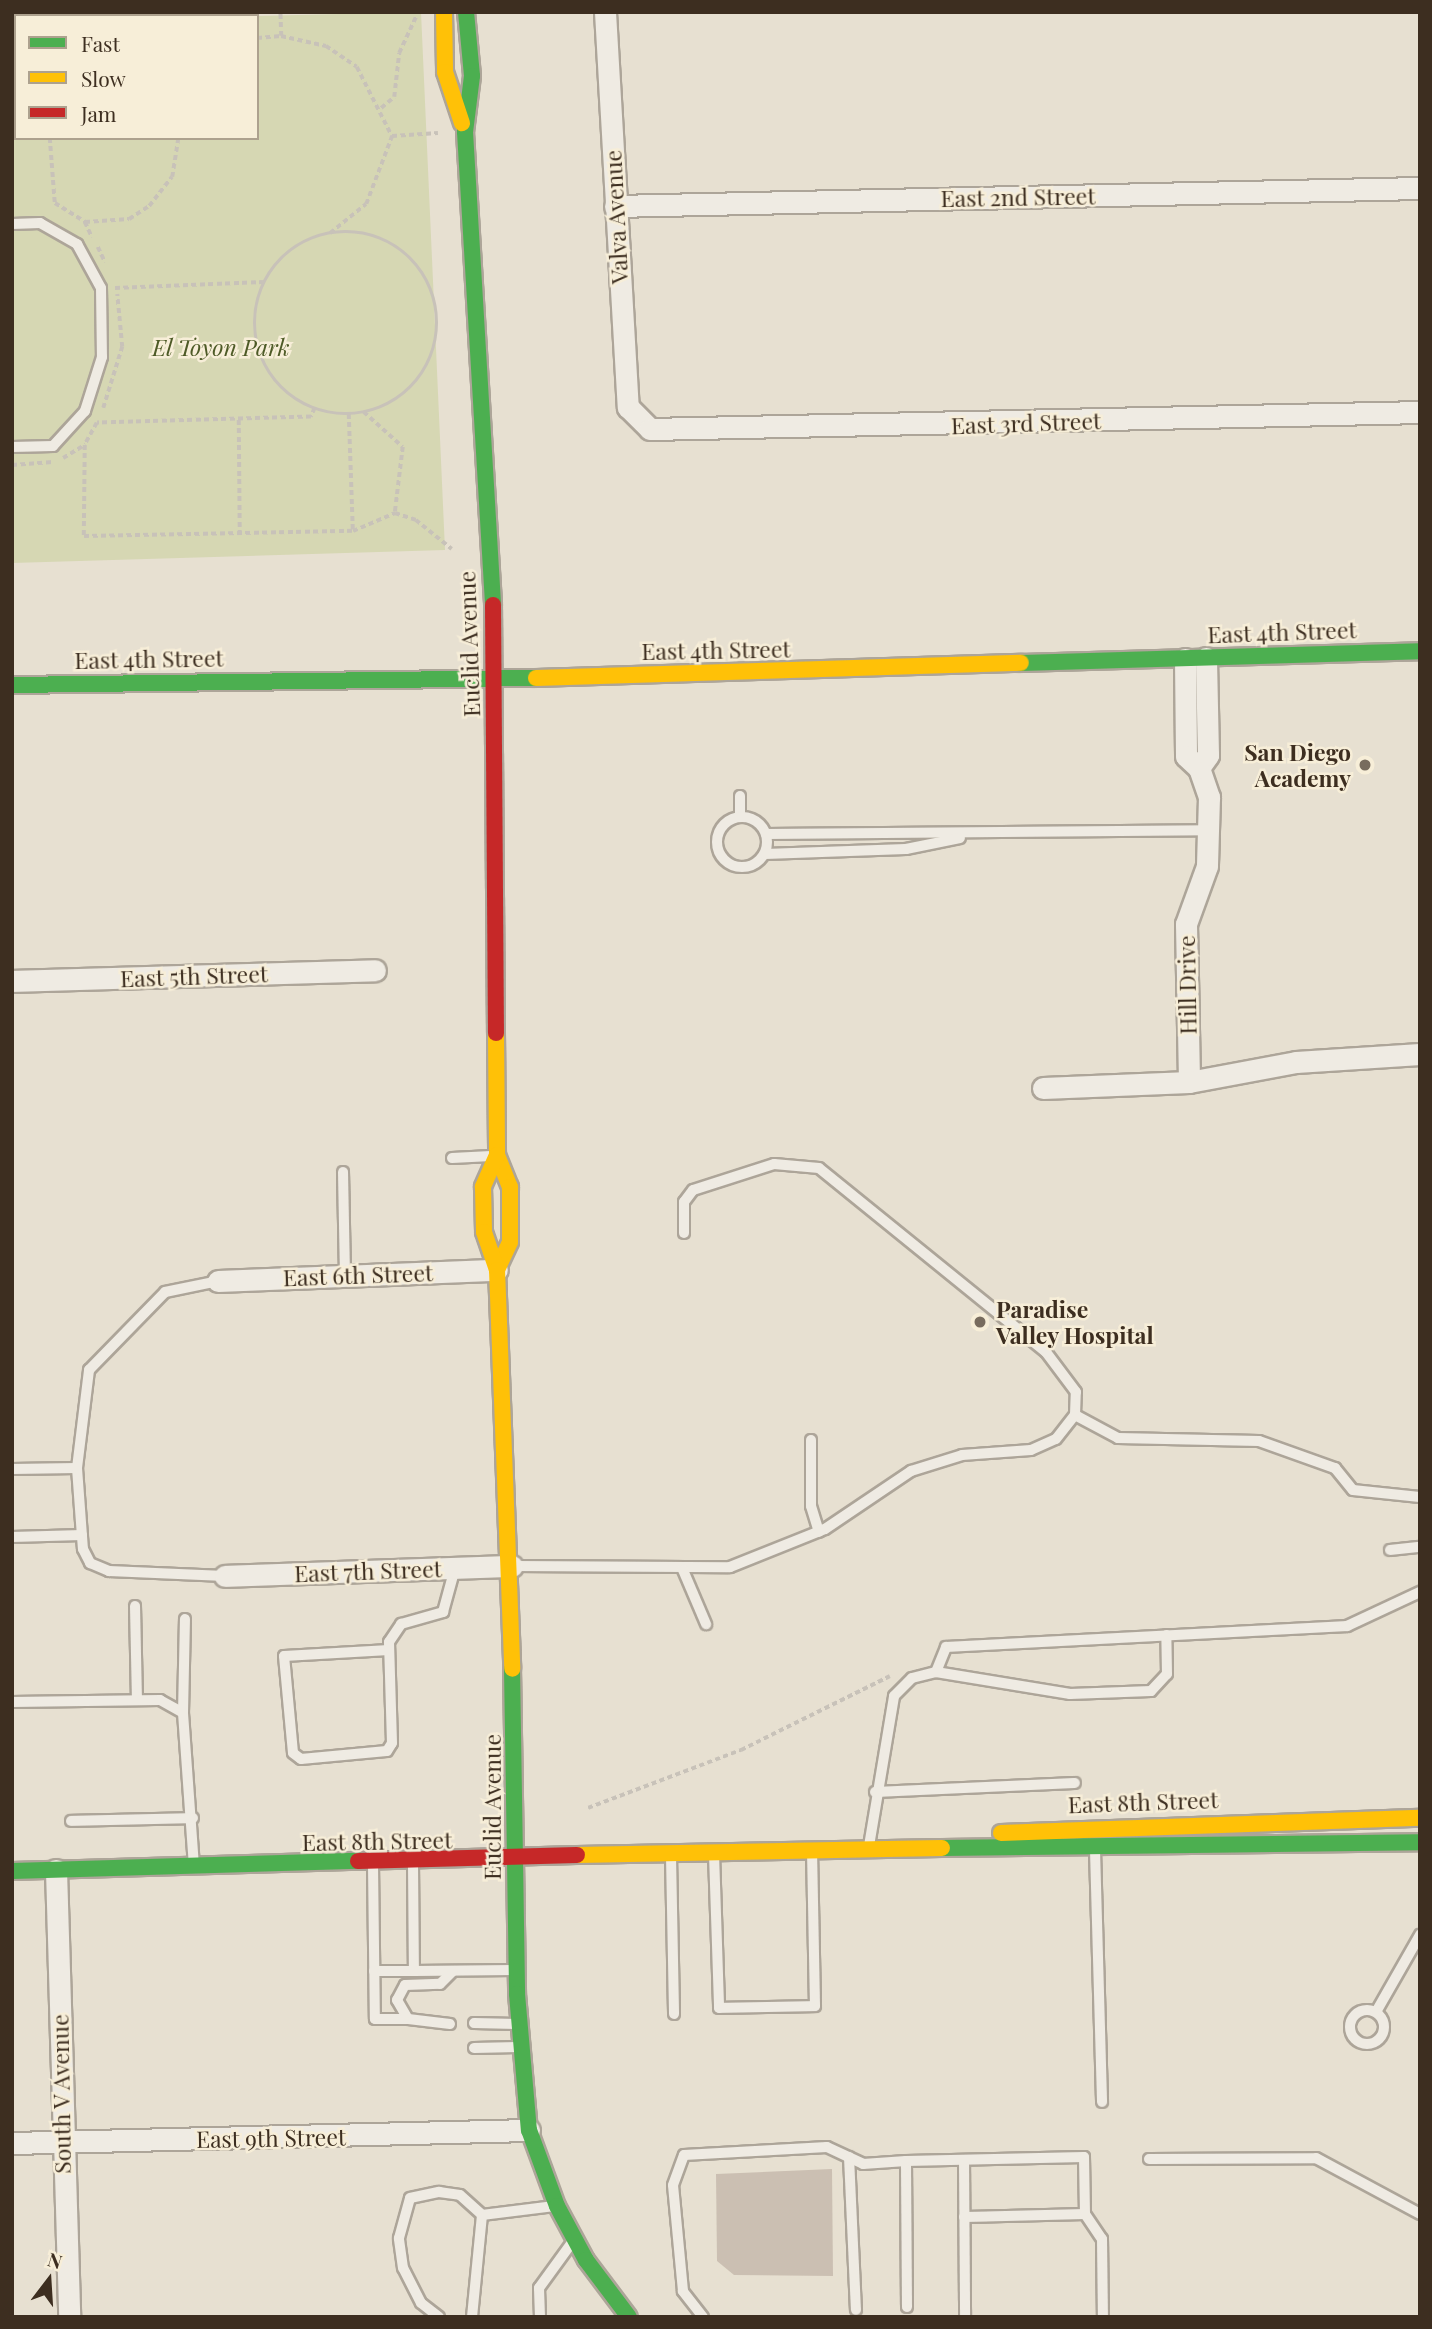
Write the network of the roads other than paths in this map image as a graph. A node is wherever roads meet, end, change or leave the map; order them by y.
1 (444, 12) edge
2 (466, 12) edge
3 (605, 12) edge
4 (465, 132) junction
5 (1420, 188) edge
6 (615, 206) junction
7 (12, 223) edge
8 (1420, 412) edge
9 (636, 419) joint
10 (12, 447) edge
11 (1420, 651) edge
12 (1206, 658) junction
13 (1185, 659) junction
14 (493, 678) junction
15 (12, 685) edge
16 (1199, 768) junction
17 (740, 796) dead end
18 (740, 817) junction
19 (1208, 830) junction
20 (766, 834) junction
21 (974, 835) junction
22 (765, 854) junction
23 (375, 970) dead end
24 (12, 981) edge
25 (1420, 1054) edge
26 (1189, 1083) junction
27 (1043, 1088) dead end
28 (497, 1155) junction
29 (452, 1158) dead end
30 (343, 1172) dead end
31 (684, 1233) dead end
32 (497, 1270) junction
33 (345, 1276) junction
34 (218, 1281) joint
35 (1075, 1415) junction
36 (811, 1440) dead end
37 (77, 1468) junction
38 (12, 1469) edge
39 (1420, 1497) edge
40 (819, 1532) junction
41 (82, 1535) junction
42 (12, 1537) edge
43 (1420, 1547) edge
44 (1390, 1550) dead end
45 (512, 1566) junction
46 (455, 1568) junction
47 (683, 1570) junction
48 (225, 1576) joint
49 (1417, 1596) edge
50 (135, 1606) dead end
51 (185, 1619) dead end
52 (706, 1624) dead end
53 (1166, 1635) junction
54 (389, 1650) junction
55 (936, 1672) junction
56 (137, 1700) junction
57 (12, 1702) edge
58 (183, 1713) junction
59 (1074, 1783) dead end
60 (875, 1793) junction
61 (193, 1818) junction
62 (1420, 1818) edge
63 (71, 1821) dead end
64 (1420, 1842) edge
65 (869, 1848) junction
66 (812, 1849) junction
67 (1095, 1850) junction
68 (714, 1854) junction
69 (671, 1856) junction
70 (514, 1861) junction
71 (413, 1863) junction
72 (373, 1865) junction
73 (194, 1868) junction
74 (56, 1870) junction
75 (12, 1871) edge
76 (1420, 1935) edge
77 (517, 1970) junction
78 (374, 1971) junction
79 (414, 1971) junction
80 (453, 1971) junction
81 (1376, 2012) dead end
82 (674, 2014) dead end
83 (408, 2019) junction
84 (474, 2023) dead end
85 (450, 2024) dead end
86 (519, 2024) junction
87 (521, 2046) junction
88 (474, 2048) dead end
89 (1102, 2102) dead end
90 (529, 2130) junction
91 (62, 2142) junction
92 (12, 2143) edge
93 (849, 2157) junction
94 (1149, 2159) dead end
95 (964, 2160) junction
96 (906, 2161) junction
97 (557, 2206) junction
98 (1085, 2214) junction
99 (1420, 2214) edge
100 (482, 2215) junction
101 (964, 2217) junction
102 (575, 2239) junction
103 (907, 2308) dead end
104 (856, 2310) dead end
105 (698, 2315) edge
106 (69, 2317) edge
107 (439, 2317) edge
108 (472, 2317) edge
109 (540, 2317) edge
110 (629, 2317) edge
111 (965, 2317) edge
112 (1103, 2317) edge

1 - 4 main road, Euclid Avenue
2 - 4 main road, Euclid Avenue
3 - 6 street, Valva Avenue
4 - 14 main road, Euclid Avenue
5 - 6 street, East 2nd Street
6 - 9 street, Valva Avenue
7 - 10 lane
8 - 9 street, East 3rd Street
11 - 12 main road, East 4th Street
12 - 13 main road, East 4th Street
12 - 16 street
13 - 14 main road, East 4th Street
13 - 16 street, Hill Drive
14 - 15 main road, East 4th Street
14 - 28 main road, Euclid Avenue
16 - 19 street, Hill Drive
17 - 18 lane
18 - 20 lane
18 - 22 lane
19 - 21 lane
19 - 26 street, Hill Drive
20 - 21 lane
20 - 22 lane
21 - 22 lane
23 - 24 street, East 5th Street
25 - 26 street
26 - 27 street
28 - 29 lane
28 - 32 main road, Euclid Avenue
28 - 32 main road, Euclid Avenue
30 - 33 lane
31 - 35 lane
32 - 33 street, East 6th Street
32 - 45 main road, Euclid Avenue
33 - 34 street, East 6th Street
34 - 37 lane
35 - 39 lane
35 - 40 lane
36 - 40 lane
37 - 38 lane
37 - 41 lane
40 - 47 lane
41 - 42 lane
41 - 48 lane
43 - 44 lane
45 - 46 street, East 7th Street
45 - 47 lane
45 - 70 main road, Euclid Avenue
46 - 48 street, East 7th Street
46 - 54 lane
47 - 52 lane
49 - 53 lane
50 - 56 lane
51 - 58 lane
53 - 55 lane
53 - 55 lane
54 - 54 lane
55 - 60 lane
56 - 57 lane
56 - 58 lane
58 - 61 lane
59 - 60 lane
60 - 65 lane
61 - 63 lane
61 - 73 lane
62 - 65 main road, East 8th Street
64 - 67 main road, East 8th Street
65 - 66 main road, East 8th Street
65 - 67 main road, East 8th Street
66 - 68 main road, East 8th Street
66 - 68 lane
67 - 89 lane
68 - 69 main road, East 8th Street
69 - 70 main road, East 8th Street
69 - 82 lane
70 - 71 main road, East 8th Street
70 - 77 main road, Euclid Avenue
71 - 72 main road, East 8th Street
71 - 79 lane
72 - 73 main road, East 8th Street
72 - 78 lane
73 - 74 main road, East 8th Street
74 - 75 main road, East 8th Street
74 - 91 street, South V Avenue
76 - 81 lane
77 - 80 lane
77 - 86 main road, Euclid Avenue
78 - 79 lane
78 - 83 lane
79 - 80 lane
80 - 83 lane
83 - 85 lane
84 - 86 lane
86 - 87 main road, Euclid Avenue
87 - 88 lane
87 - 90 main road, Euclid Avenue
90 - 91 street, East 9th Street
90 - 97 main road, Euclid Avenue
91 - 92 street, East 9th Street
91 - 106 street, South V Avenue
93 - 96 lane
93 - 104 lane
93 - 105 lane
94 - 99 lane
95 - 96 lane
95 - 98 lane
95 - 101 lane
96 - 103 lane
97 - 100 lane
97 - 102 main road, Euclid Avenue
98 - 101 lane
98 - 112 lane
100 - 107 lane
100 - 108 lane
101 - 111 lane
102 - 109 lane
102 - 110 main road, Euclid Avenue

